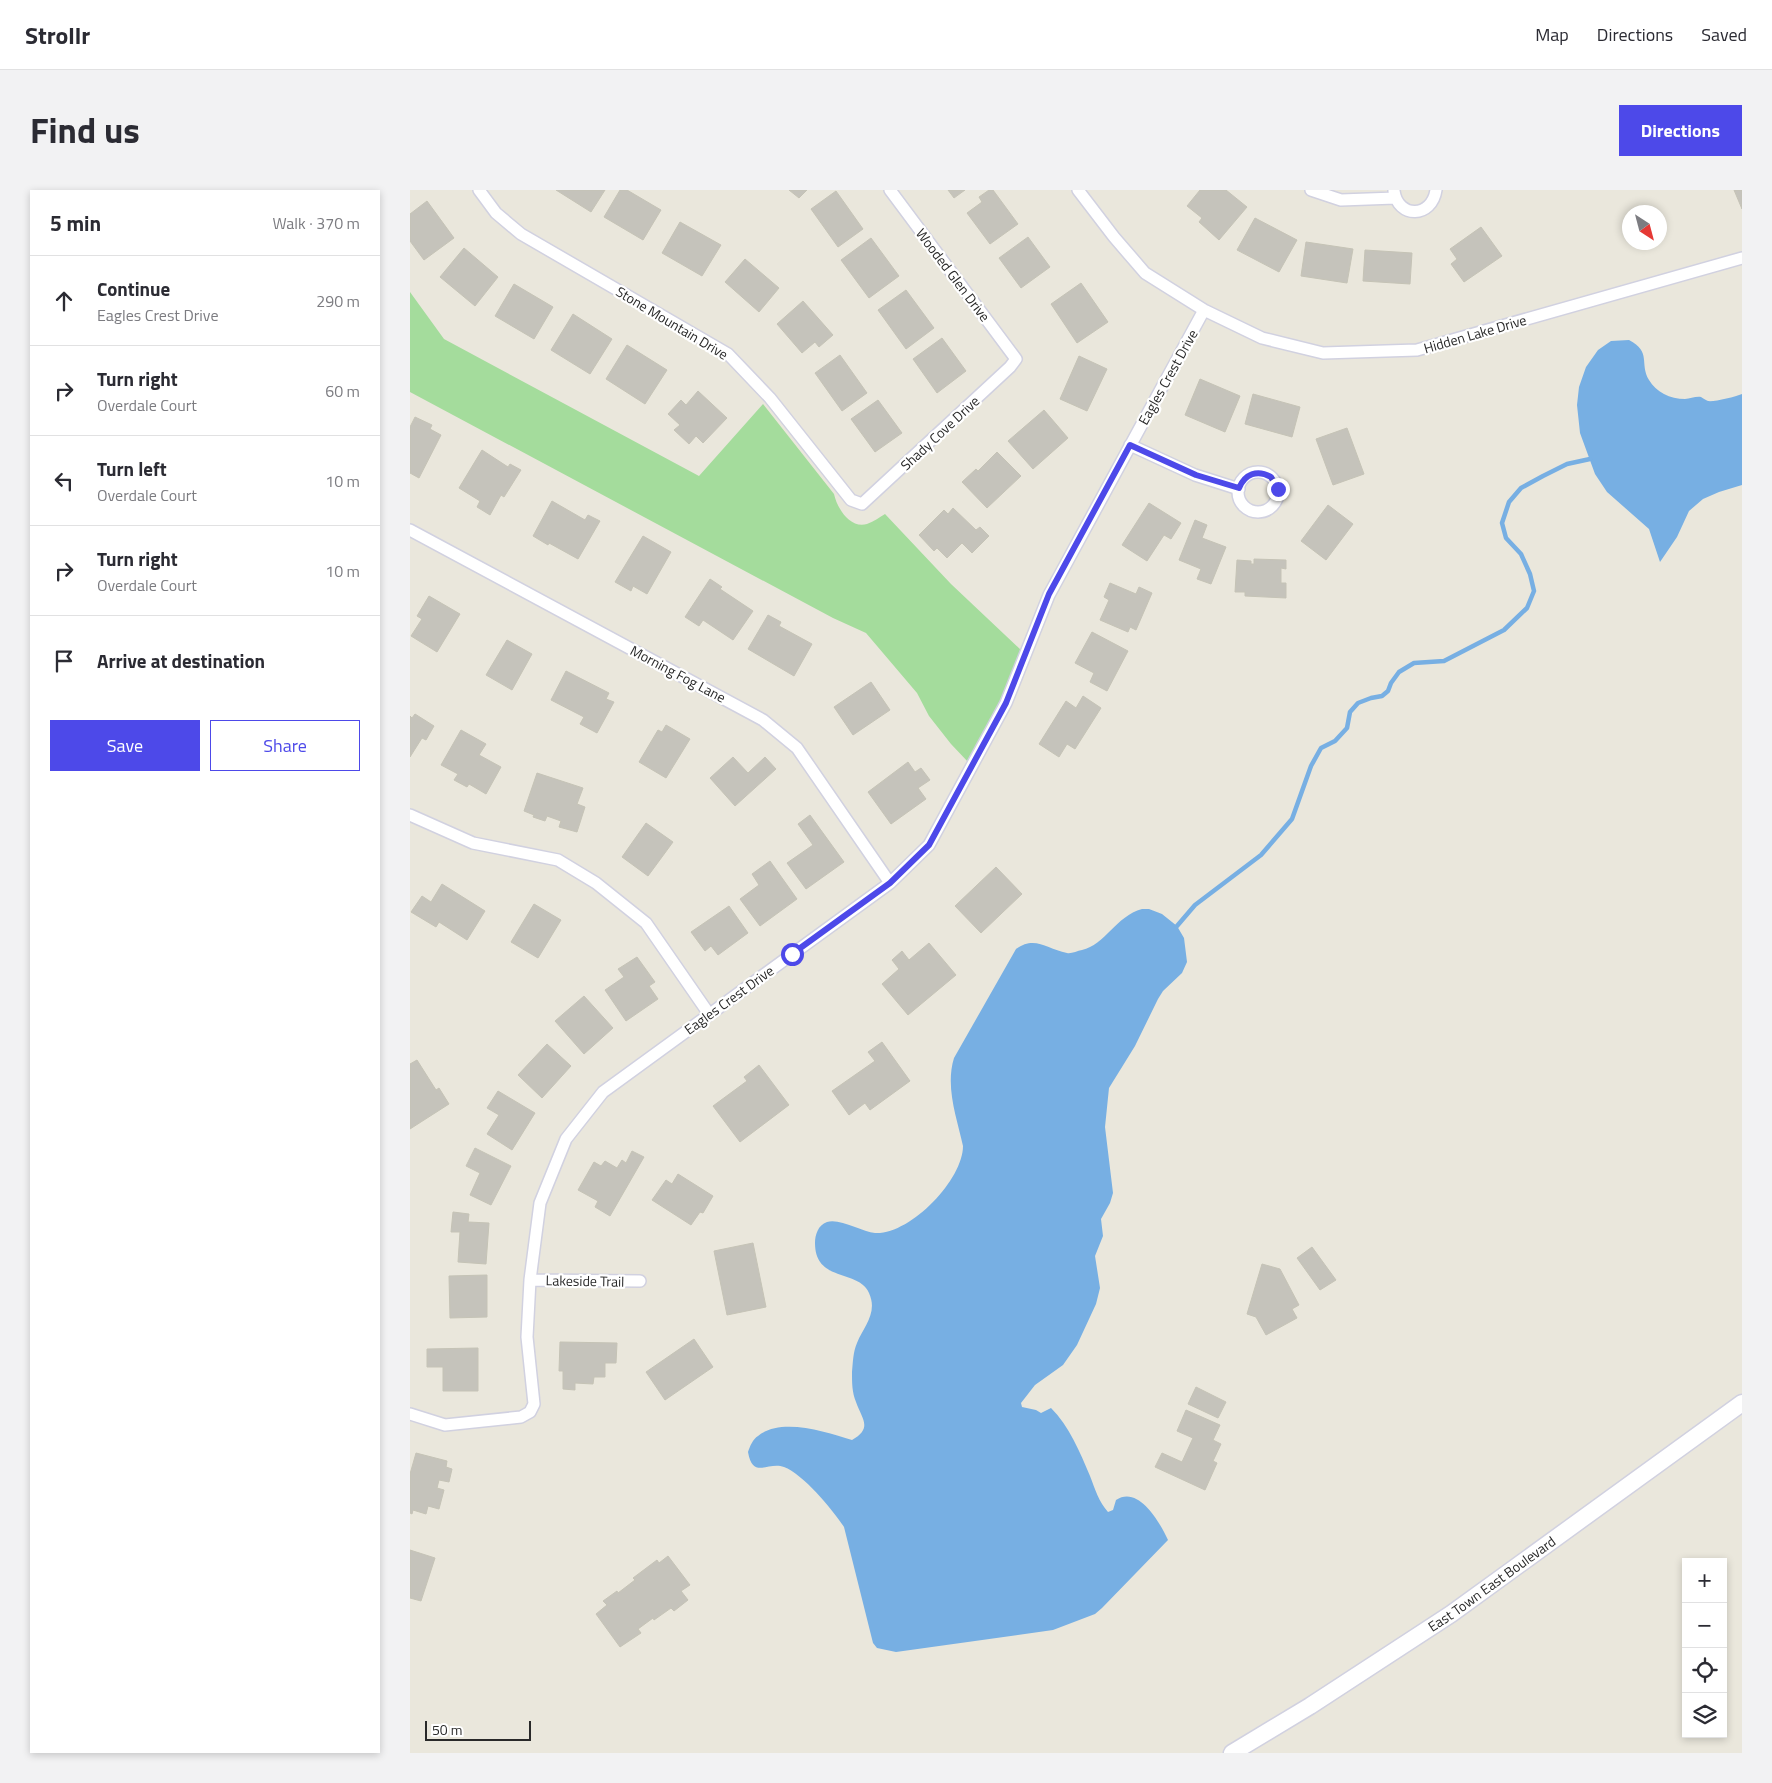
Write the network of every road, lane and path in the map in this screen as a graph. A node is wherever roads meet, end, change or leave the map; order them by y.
1 (479, 190) edge
2 (890, 190) edge
3 (1078, 190) edge
4 (1311, 190) edge
5 (1436, 190) edge
6 (1395, 194) edge
7 (1742, 258) edge
8 (1204, 310) junction
9 (1016, 359) joint
10 (1130, 445) junction
11 (1239, 488) dead end
12 (862, 504) joint
13 (410, 530) edge
14 (410, 815) edge
15 (890, 883) junction
16 (709, 1014) junction
17 (530, 1280) junction
18 (640, 1281) dead end
19 (1742, 1403) edge
20 (410, 1414) edge
21 (1232, 1753) edge

1 - 12 street, Stone Mountain Drive
2 - 9 street, Wooded Glen Drive
3 - 8 street, Hidden Lake Drive
4 - 6 street
5 - 6 street
7 - 8 street, Hidden Lake Drive
8 - 10 street, Eagles Crest Drive
9 - 12 street, Shady Cove Drive
10 - 11 street
10 - 15 street, Eagles Crest Drive
13 - 15 street, Morning Fog Lane
14 - 16 street
15 - 16 street, Eagles Crest Drive
16 - 17 street, Eagles Crest Drive
17 - 18 street, Lakeside Trail
17 - 20 street, Eagles Crest Drive
19 - 21 street, East Town East Boulevard

